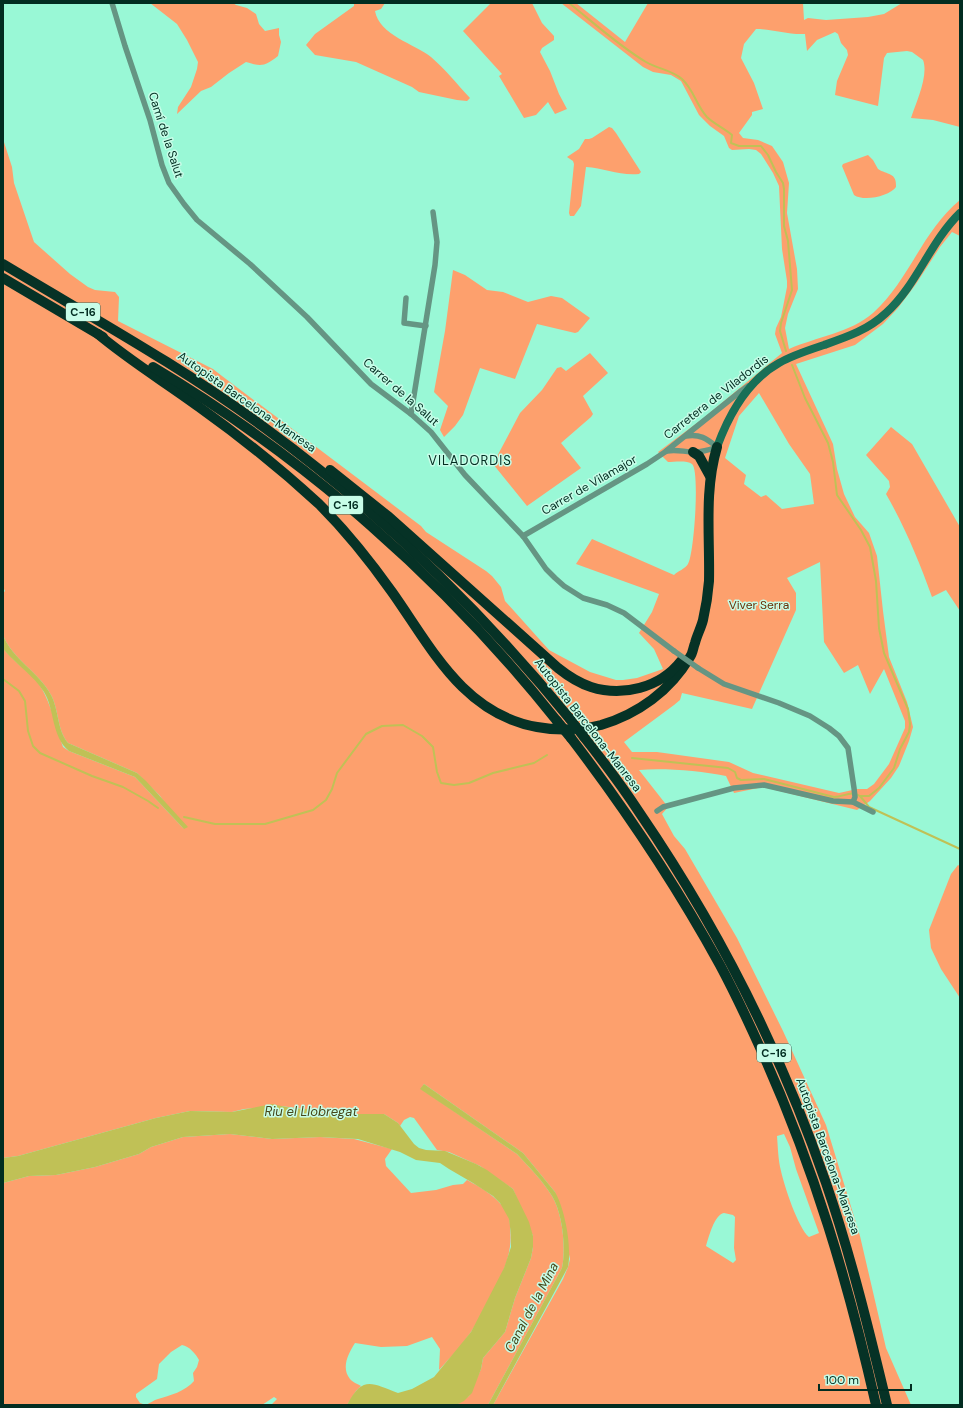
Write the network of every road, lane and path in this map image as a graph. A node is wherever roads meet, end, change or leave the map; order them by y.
1 (112, 3) edge
2 (433, 212) dead end
3 (960, 213) edge
4 (3, 264) edge
5 (3, 278) edge
6 (406, 298) dead end
7 (307, 317) joint
8 (426, 326) junction
9 (98, 334) junction
10 (163, 360) junction
11 (755, 382) junction
12 (411, 414) junction
13 (685, 436) junction
14 (717, 447) junction
15 (665, 452) junction
16 (693, 452) junction
17 (710, 476) junction
18 (523, 536) junction
19 (694, 644) junction
20 (854, 800) junction
21 (657, 811) dead end
22 (873, 812) dead end
23 (876, 1405) edge
24 (887, 1405) edge

1 - 7 street, Camí de la Salut
2 - 8 street
3 - 11 street, Carretera de Viladordis
4 - 10 highway, Autopista Barcelona-Manresa / C-16
5 - 9 highway, Autopista Barcelona-Manresa / C-16
6 - 8 street
7 - 12 street, Carrer de la Salut
8 - 12 street
9 - 19 highway
9 - 23 highway, Autopista Barcelona-Manresa / C-16, bridge
10 - 19 highway
10 - 24 highway, Autopista Barcelona-Manresa / C-16, bridge
11 - 13 street, Carretera de Viladordis
11 - 14 street
12 - 18 street, Carrer de la Salut
13 - 14 street
13 - 15 street, Carretera de Viladordis
14 - 16 street
14 - 17 highway
15 - 16 street
15 - 18 street, Carrer de Vilamajor
16 - 17 highway
17 - 19 highway
18 - 20 street, Carrer de la Salut, bridge
20 - 21 street
20 - 22 street

